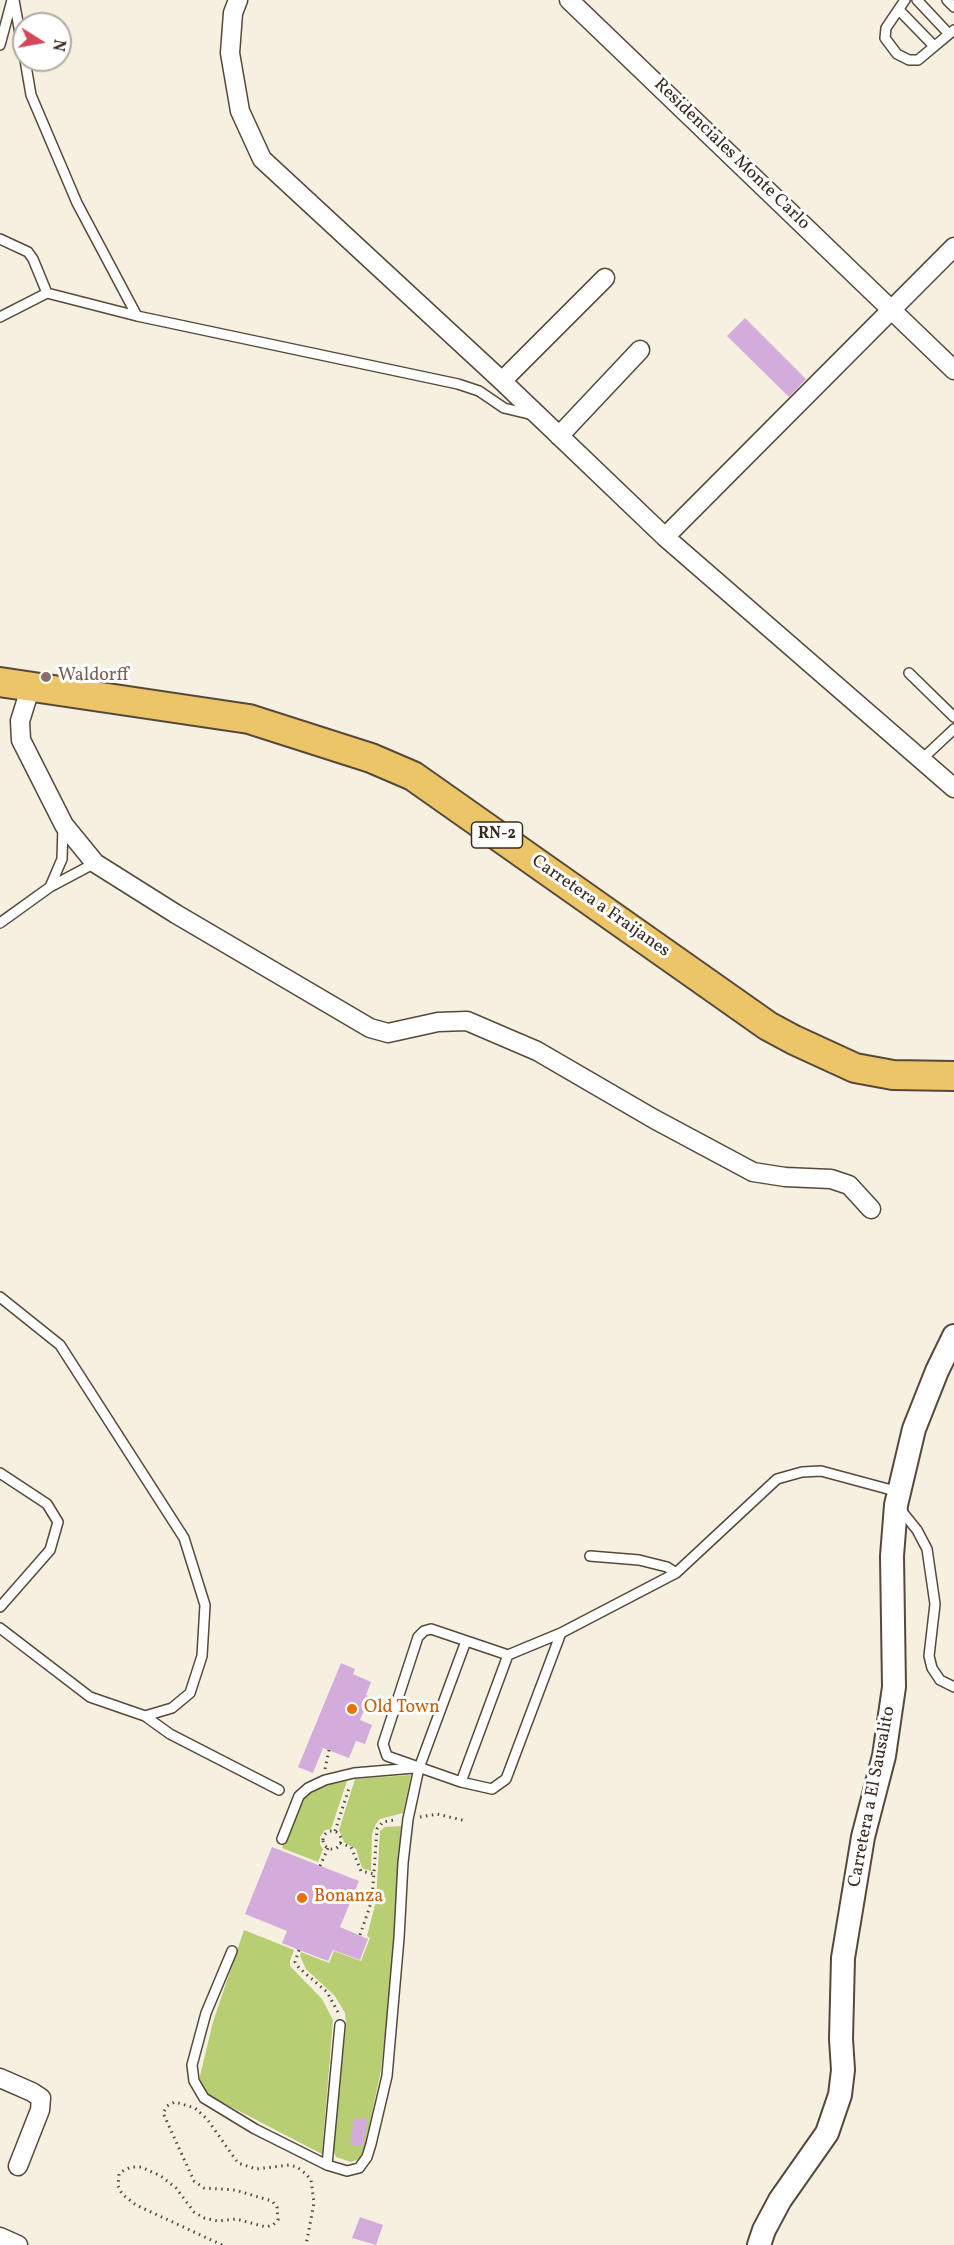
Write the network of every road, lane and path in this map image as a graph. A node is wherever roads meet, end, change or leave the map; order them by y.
1 (13, 0) edge
2 (238, 0) edge
3 (569, 0) edge
4 (905, 0) edge
5 (917, 0) edge
6 (947, 0) edge
7 (954, 7) edge
8 (899, 10) junction
9 (952, 32) edge
10 (0, 45) edge
11 (934, 46) junction
12 (27, 72) edge
13 (0, 239) edge
14 (954, 247) edge
15 (605, 278) dead end
16 (47, 293) junction
17 (892, 311) junction
18 (137, 316) junction
19 (0, 317) edge
20 (640, 350) dead end
21 (954, 370) edge
22 (502, 381) junction
23 (539, 416) junction
24 (559, 436) junction
25 (665, 537) junction
26 (909, 673) dead end
27 (0, 682) edge
28 (31, 686) junction
29 (954, 717) edge
30 (954, 729) edge
31 (921, 760) junction
32 (954, 788) edge
33 (63, 825) junction
34 (95, 863) junction
35 (50, 887) junction
36 (0, 922) edge
37 (954, 1076) edge
38 (871, 1209) dead end
39 (0, 1297) edge
40 (954, 1336) edge
41 (0, 1473) edge
42 (897, 1498) junction
43 (590, 1556) dead end
44 (676, 1573) junction
45 (0, 1607) edge
46 (0, 1628) edge
47 (561, 1633) junction
48 (466, 1641) junction
49 (508, 1655) junction
50 (954, 1687) edge
51 (145, 1716) junction
52 (329, 1750) dead end
53 (419, 1768) junction
54 (354, 1773) junction
55 (325, 1780) junction
56 (462, 1782) junction
57 (279, 1790) dead end
58 (408, 1819) junction
59 (466, 1821) dead end
60 (335, 1832) junction
61 (282, 1839) dead end
62 (340, 1843) junction
63 (328, 1848) junction
64 (320, 1866) dead end
65 (375, 1875) junction
66 (360, 1935) dead end
67 (299, 1950) dead end
68 (231, 1951) dead end
69 (340, 2025) joint
70 (0, 2078) edge
71 (327, 2165) junction
72 (18, 2166) dead end
73 (0, 2237) edge
74 (18, 2245) edge
75 (222, 2245) edge
76 (306, 2245) edge
77 (759, 2245) edge

1 - 10 lane
2 - 22 street
3 - 17 street, Residenciales Monte Carlo
4 - 8 lane
5 - 9 lane
6 - 7 lane
8 - 11 lane
8 - 11 lane
9 - 11 lane
12 - 18 lane
13 - 16 lane
14 - 17 street
15 - 22 street
16 - 18 lane
16 - 19 lane
17 - 21 street, Residenciales Monte Carlo
17 - 25 street
18 - 23 lane
20 - 24 street
22 - 23 street
23 - 24 street
24 - 25 street
25 - 31 street
26 - 29 lane
27 - 28 main road, Carretera a Fraijanes / RN-2
28 - 33 street
28 - 37 main road, Carretera a Fraijanes / RN-2
30 - 31 lane
31 - 32 street
33 - 34 street
33 - 35 lane
34 - 35 lane
34 - 38 street
35 - 36 lane
39 - 51 lane
40 - 42 street, Carretera a El Sausalito
41 - 45 lane
42 - 44 lane
42 - 50 lane
42 - 77 street, Carretera a El Sausalito
43 - 44 lane
44 - 47 lane
46 - 51 lane
47 - 49 lane
47 - 56 lane
48 - 49 lane
48 - 53 lane
48 - 53 lane
49 - 56 lane
51 - 57 lane
52 - 55 path
53 - 54 lane
53 - 56 lane
53 - 58 lane
54 - 55 lane
54 - 60 path
55 - 61 lane
58 - 59 path
58 - 65 path
58 - 71 lane
60 - 62 path
60 - 63 path
62 - 63 path
62 - 65 path
63 - 64 path
65 - 66 path
67 - 69 path
68 - 71 lane
69 - 71 lane
70 - 72 street
73 - 74 street
75 - 76 path

